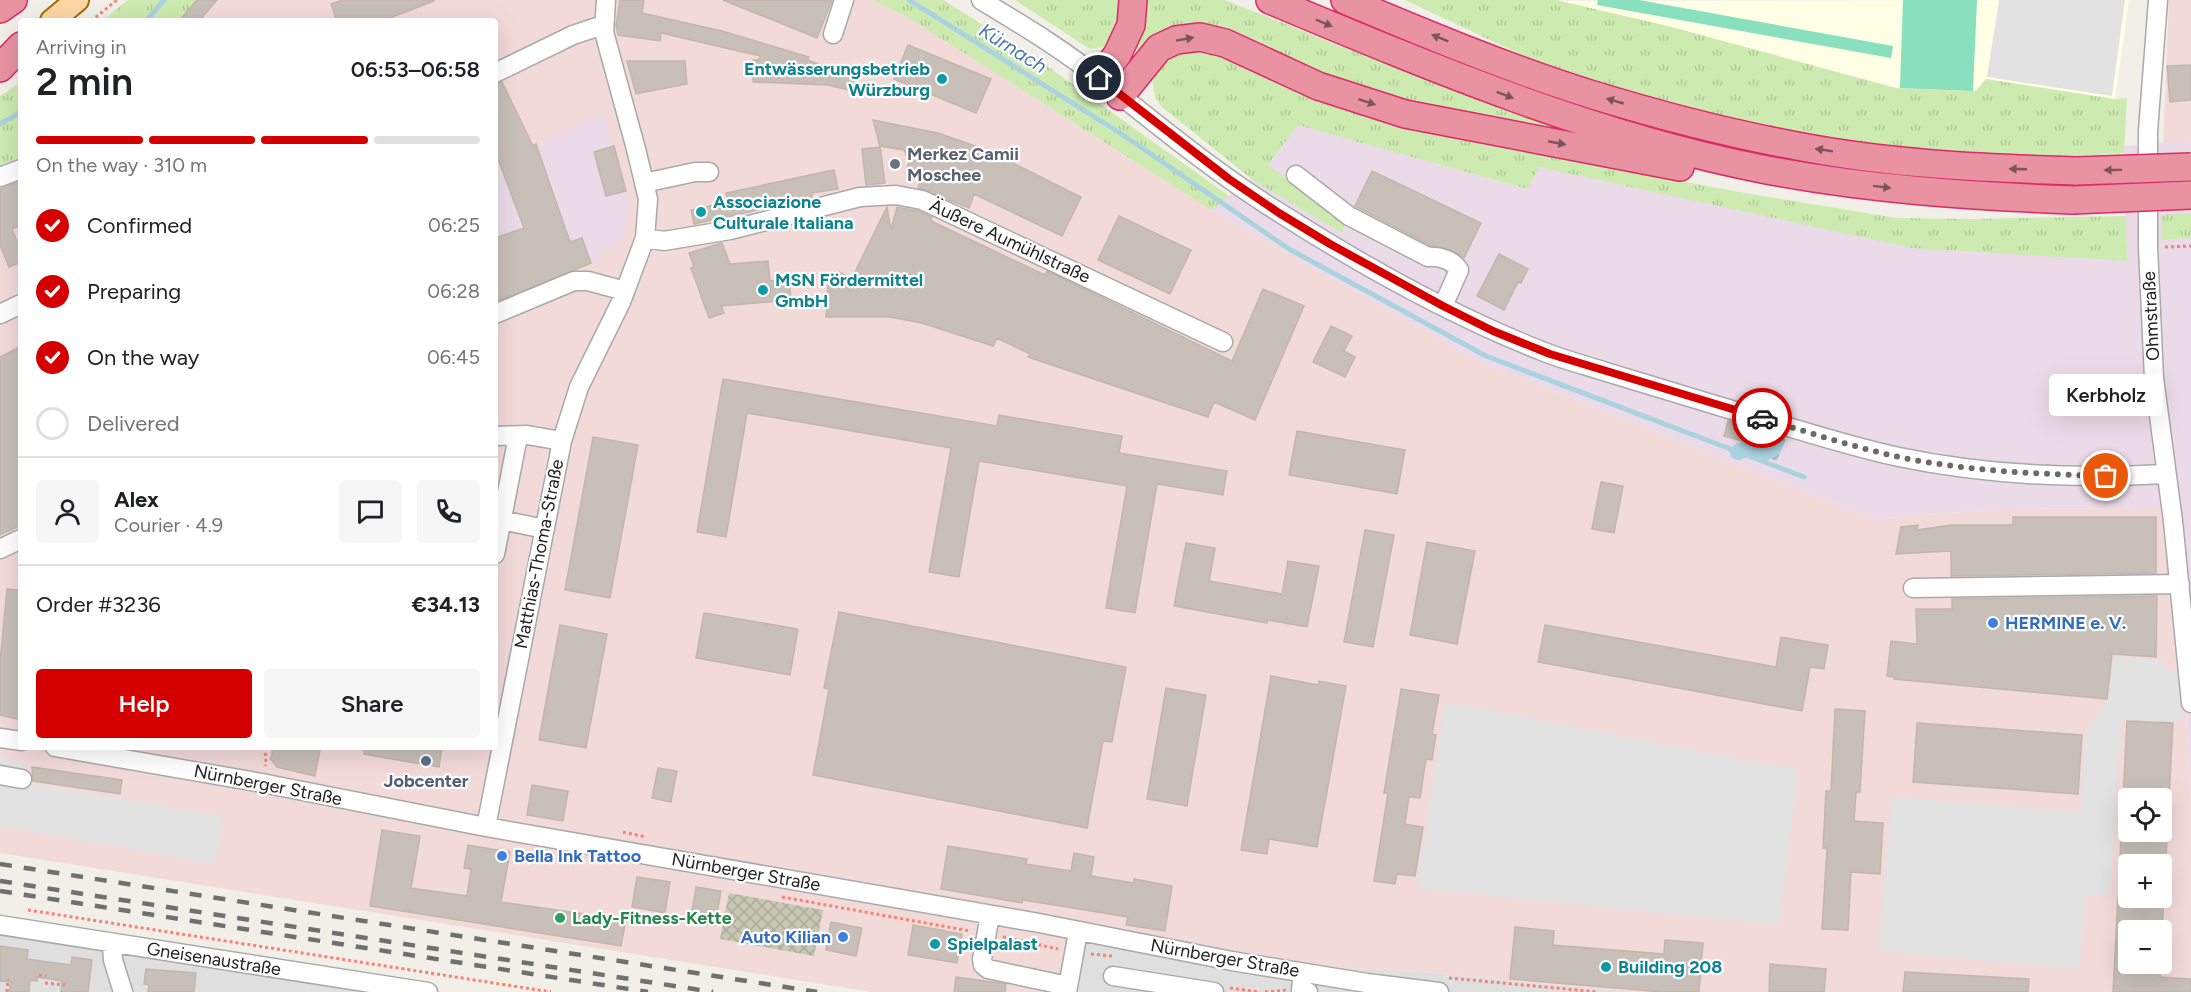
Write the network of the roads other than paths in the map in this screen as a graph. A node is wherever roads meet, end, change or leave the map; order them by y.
1 (13, 0) edge
2 (77, 0) edge
3 (606, 0) edge
4 (844, 0) edge
5 (981, 0) edge
6 (1133, 0) edge
7 (1270, 0) edge
8 (1345, 0) edge
9 (2158, 0) edge
10 (0, 9) edge
11 (56, 18) edge
12 (603, 25) junction
13 (833, 34) dead end
14 (18, 46) edge
15 (18, 48) edge
16 (0, 49) edge
17 (0, 68) edge
18 (498, 72) edge
19 (1099, 78) junction
20 (1120, 96) junction
21 (2191, 166) edge
22 (1762, 169) junction
23 (18, 170) edge
24 (709, 172) dead end
25 (1296, 175) dead end
26 (0, 177) edge
27 (644, 183) junction
28 (2191, 195) edge
29 (645, 238) junction
30 (625, 291) junction
31 (18, 306) edge
32 (1443, 306) junction
33 (498, 313) edge
34 (0, 315) edge
35 (1223, 342) dead end
36 (498, 436) edge
37 (518, 436) junction
38 (562, 441) junction
39 (2166, 474) junction
40 (501, 520) junction
41 (545, 529) junction
42 (498, 537) edge
43 (18, 540) edge
44 (0, 549) edge
45 (2180, 584) junction
46 (1913, 588) dead end
47 (2191, 703) edge
48 (0, 738) edge
49 (18, 741) edge
50 (86, 750) edge
51 (0, 775) edge
52 (22, 779) dead end
53 (486, 826) junction
54 (990, 915) junction
55 (0, 925) edge
56 (1078, 932) junction
57 (112, 943) junction
58 (1303, 973) junction
59 (1113, 976) dead end
60 (1440, 985) edge
61 (1067, 989) edge
62 (123, 992) edge
63 (428, 992) edge
64 (1214, 992) edge
65 (1308, 992) edge

1 - 10 highway
2 - 11 main road
3 - 12 street
4 - 13 street
5 - 19 street
6 - 19 highway
7 -> 22 highway
21 -> 8 highway, bridge
9 - 39 street, Ohmstraße
12 - 18 street
12 - 27 street
14 - 16 main road
15 - 17 highway
19 - 20 street
20 -> 22 highway
20 - 32 street
22 -> 28 highway, bridge
23 - 26 street
24 - 27 street
25 - 32 street
27 - 29 street
29 - 30 street
29 - 35 street, Äußere Aumühlstraße
30 - 33 street
30 - 38 street, Matthias-Thoma-Straße
31 - 34 street
32 - 39 street
36 - 37 street
37 - 38 street
37 - 40 street
38 - 41 street, Matthias-Thoma-Straße
39 - 45 street, Ohmstraße
40 - 41 street
40 - 42 street
41 - 53 street, Matthias-Thoma-Straße
43 - 44 street
45 - 46 street
45 - 47 street, Ohmstraße
48 - 49 street
50 - 53 street, Nürnberger Straße
51 - 52 street
53 - 54 street, Nürnberger Straße
54 - 56 street, Nürnberger Straße
54 - 61 street
55 - 57 street, Gneisenaustraße
56 - 58 street, Nürnberger Straße
56 - 61 street
57 - 62 street
57 - 63 street, Gneisenaustraße
58 - 60 street, Nürnberger Straße
58 - 65 street
59 - 64 street

